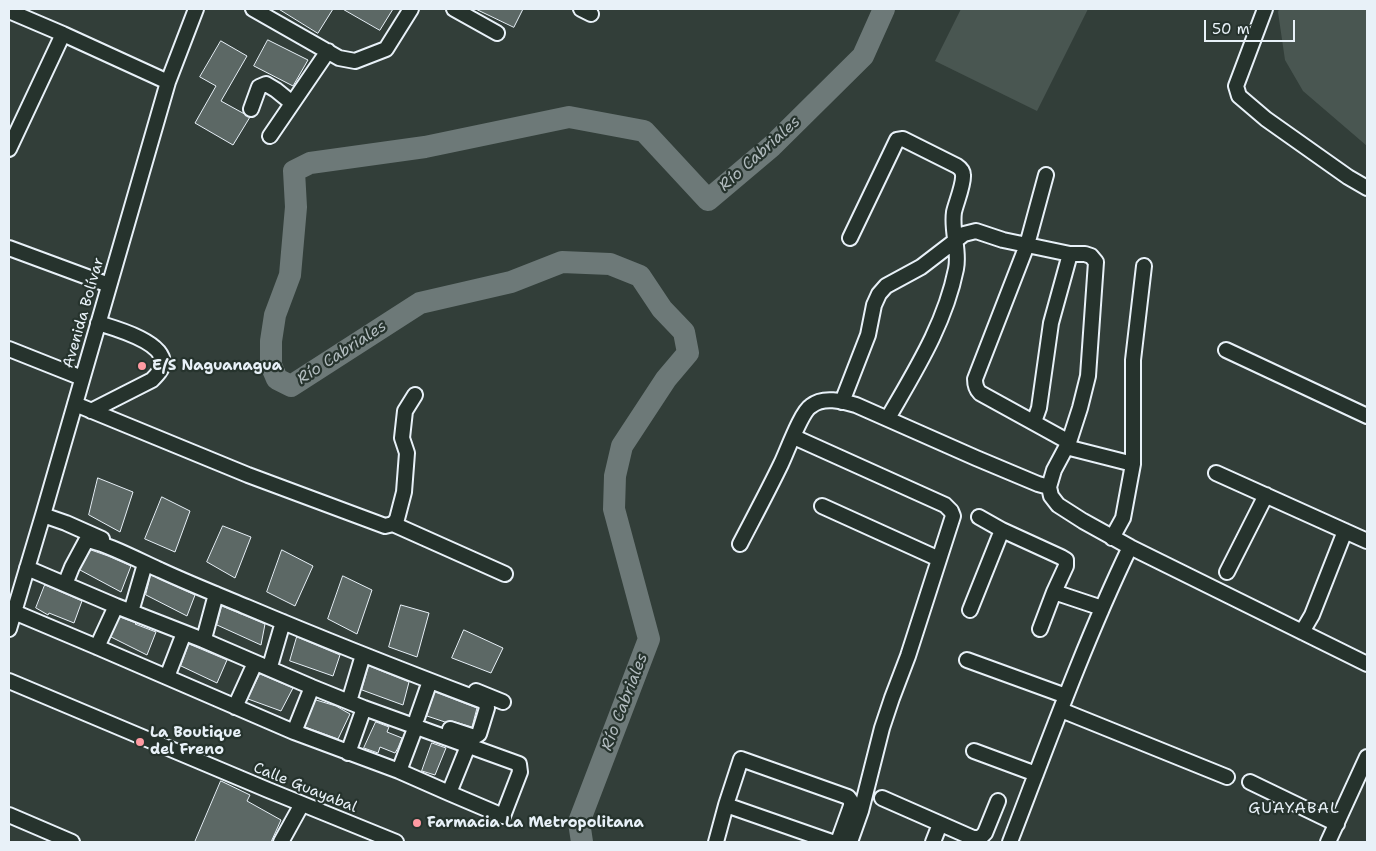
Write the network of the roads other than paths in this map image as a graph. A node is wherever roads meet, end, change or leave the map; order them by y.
1 (196, 9) edge
2 (253, 9) edge
3 (411, 9) edge
4 (454, 9) edge
5 (1265, 9) edge
6 (9, 11) edge
7 (497, 33) dead end
8 (63, 34) junction
9 (328, 51) junction
10 (168, 82) junction
11 (292, 104) junction
12 (251, 109) dead end
13 (270, 136) dead end
14 (9, 149) edge
15 (1046, 175) dead end
16 (1367, 188) edge
17 (850, 238) dead end
18 (955, 240) junction
19 (1027, 245) junction
20 (9, 248) edge
21 (1070, 254) junction
22 (1144, 266) dead end
23 (109, 285) junction
24 (98, 323) junction
25 (9, 349) edge
26 (1226, 350) dead end
27 (82, 378) junction
28 (415, 395) dead end
29 (842, 402) junction
30 (75, 404) junction
31 (91, 411) junction
32 (1367, 416) edge
33 (888, 418) junction
34 (1034, 422) junction
35 (794, 437) junction
36 (1067, 444) junction
37 (1132, 464) junction
38 (1216, 473) dead end
39 (1049, 487) junction
40 (1266, 495) junction
41 (822, 506) dead end
42 (43, 514) junction
43 (979, 517) dead end
44 (393, 524) junction
45 (1002, 530) junction
46 (1346, 531) junction
47 (1112, 538) junction
48 (1367, 541) edge
49 (740, 544) dead end
50 (1130, 547) junction
51 (939, 559) junction
52 (28, 564) junction
53 (145, 564) junction
54 (1227, 572) dead end
55 (505, 574) dead end
56 (68, 577) junction
57 (1054, 592) junction
58 (216, 594) junction
59 (133, 605) junction
60 (116, 606) junction
61 (970, 610) dead end
62 (1101, 611) junction
63 (14, 612) junction
64 (283, 622) junction
65 (9, 628) edge
66 (1040, 629) dead end
67 (1302, 632) junction
68 (184, 633) junction
69 (205, 635) junction
70 (97, 647) junction
71 (363, 655) junction
72 (967, 660) dead end
73 (255, 663) junction
74 (271, 664) junction
75 (1367, 664) edge
76 (167, 677) junction
77 (9, 681) edge
78 (430, 681) junction
79 (312, 687) junction
80 (351, 695) junction
81 (1066, 696) junction
82 (503, 702) dead end
83 (235, 707) junction
84 (364, 708) junction
85 (1061, 710) junction
86 (416, 722) junction
87 (294, 732) junction
88 (468, 746) junction
89 (974, 751) dead end
90 (348, 752) junction
91 (1367, 757) edge
92 (398, 771) junction
93 (1036, 774) junction
94 (1227, 777) dead end
95 (1250, 782) dead end
96 (449, 794) junction
97 (882, 798) dead end
98 (998, 801) dead end
99 (302, 804) junction
100 (726, 806) junction
101 (9, 815) edge
102 (940, 824) junction
103 (1337, 824) junction
104 (72, 842) edge
105 (281, 842) edge
106 (396, 842) edge
107 (716, 842) edge
108 (832, 842) edge
109 (838, 842) edge
110 (850, 842) edge
111 (933, 842) edge
112 (1010, 842) edge
113 (1328, 842) edge

1 - 10 street, Avenida Bolívar
2 - 9 street
3 - 9 street
4 - 7 street
5 - 16 street
6 - 8 street
8 - 10 street
8 - 14 street
9 - 11 street
10 - 23 street, Avenida Bolívar
11 - 12 street
11 - 13 street
15 - 19 street
17 - 18 street
18 - 19 street
18 - 29 street
18 - 33 street
19 - 21 street
19 - 34 street
20 - 23 street
21 - 34 street
21 - 36 street
22 - 37 street
23 - 24 street, Avenida Bolívar
24 - 27 street, Avenida Bolívar
24 - 31 street
25 - 27 street
26 - 32 street
27 - 30 street, Avenida Bolívar
28 - 44 street
29 - 33 street
29 - 35 street
30 - 31 street
30 - 42 street, Avenida Bolívar
31 - 44 street
33 - 39 street
34 - 36 street
35 - 49 street
35 - 51 street
36 - 37 street
36 - 39 street
37 - 47 street
38 - 40 street
39 - 47 street
40 - 46 street
40 - 54 street
41 - 51 street
42 - 52 street, Avenida Bolívar
42 - 82 street
43 - 45 street
44 - 55 street
45 - 57 street
45 - 61 street
46 - 48 street
46 - 67 street
47 - 50 street
50 - 62 street
50 - 67 street
51 - 110 street
52 - 56 street
52 - 60 street
52 - 63 street, Avenida Bolívar
53 - 56 street
53 - 58 street
53 - 59 street
56 - 59 street
57 - 62 street
57 - 66 street
58 - 64 street
58 - 69 street
59 - 69 street
60 - 68 street
60 - 70 street
62 - 81 street
63 - 65 street, Avenida Bolívar
63 - 70 street
64 - 71 street
64 - 74 street
67 - 75 street
68 - 73 street
68 - 76 street
69 - 74 street
70 - 76 street
71 - 78 street
71 - 80 street
72 - 81 street
73 - 79 street
73 - 83 street
74 - 80 street
76 - 83 street
77 - 99 street, Calle Guayabal
78 - 86 street
78 - 86 street
79 - 84 street
79 - 87 street
80 - 86 street
81 - 85 street
83 - 87 street
84 - 86 street
84 - 90 street
85 - 93 street
85 - 94 street
86 - 88 street
86 - 92 street
87 - 90 street
88 - 96 street
88 - 96 street
89 - 93 street
90 - 92 street
91 - 103 street
92 - 96 street
93 - 112 street
95 - 103 street
97 - 102 street
98 - 102 street
99 - 105 street
99 - 106 street, Calle Guayabal
100 - 107 street
100 - 108 street
100 - 109 street
101 - 104 street
102 - 111 street
103 - 113 street

